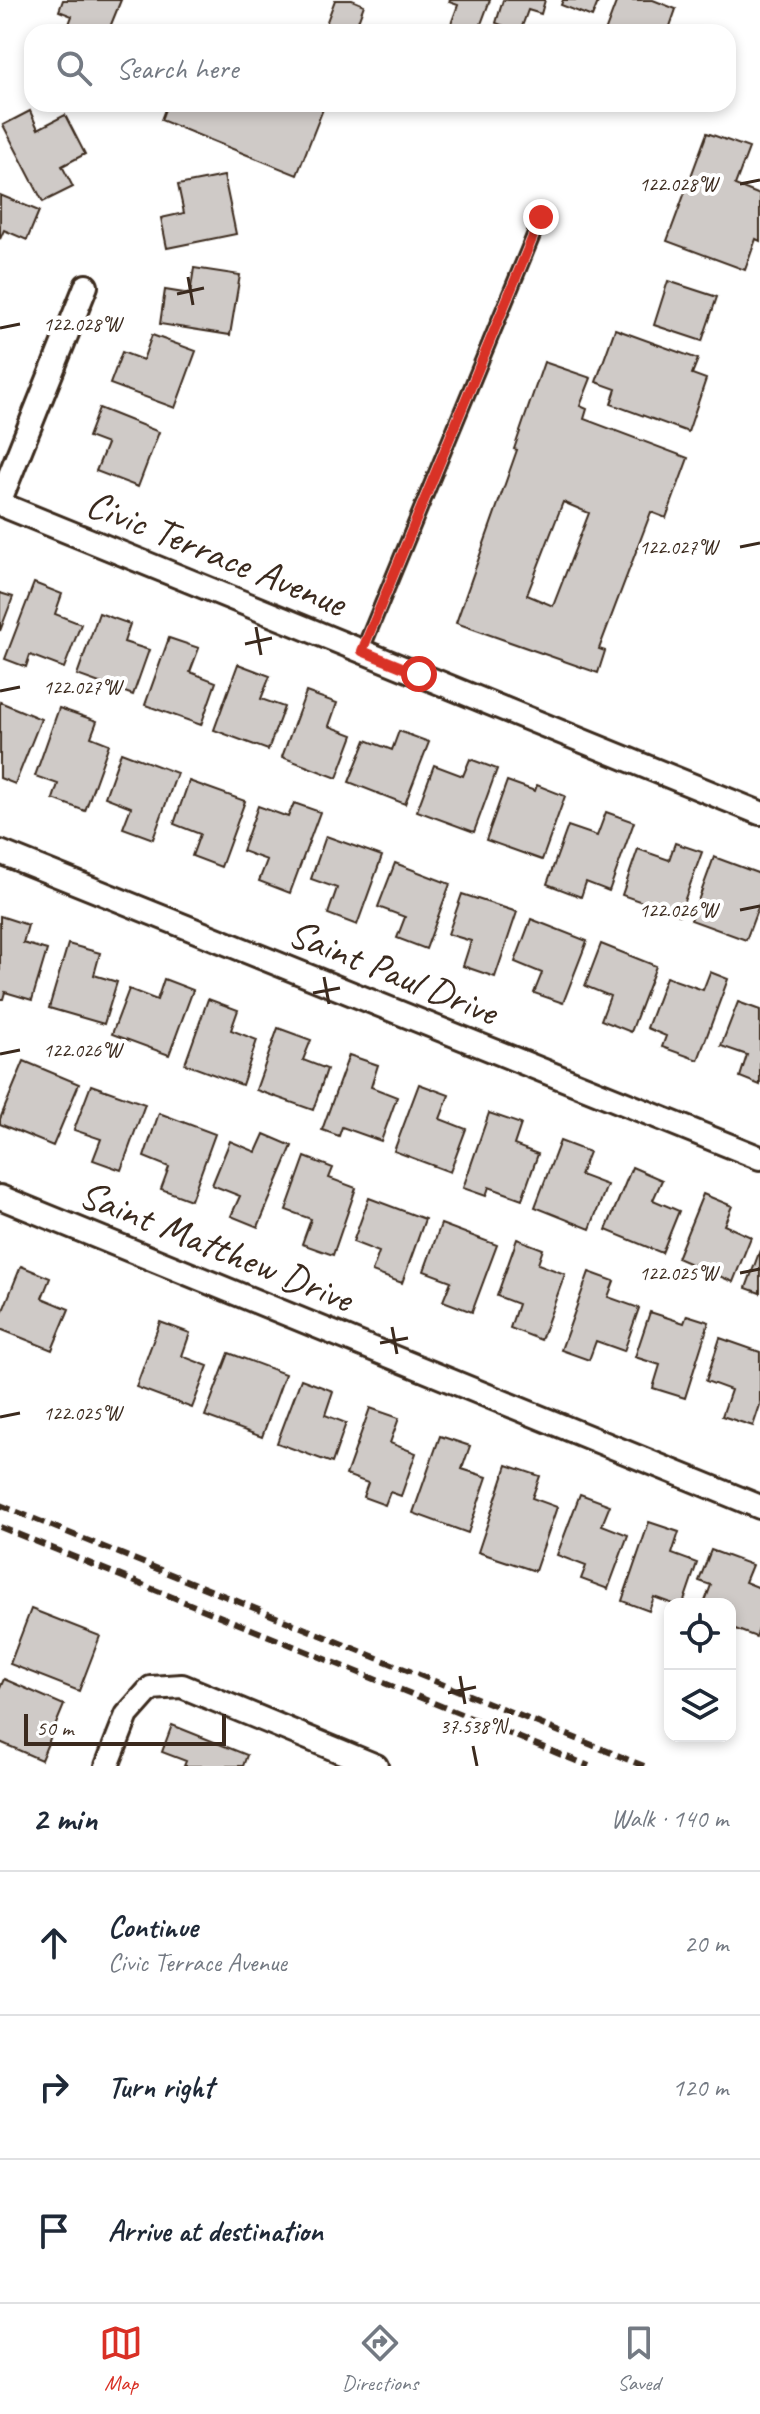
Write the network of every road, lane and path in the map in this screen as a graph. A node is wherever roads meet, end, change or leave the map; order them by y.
1 (541, 217) dead end
2 (86, 286) dead end
3 (0, 502) edge
4 (362, 651) junction
5 (760, 813) edge
6 (0, 852) edge
7 (760, 1158) edge
8 (0, 1197) edge
9 (760, 1507) edge
10 (107, 1766) edge
11 (376, 1766) edge

1 - 4 lane
2 - 3 street
3 - 4 street, Civic Terrace Avenue
4 - 5 street, Civic Terrace Avenue
6 - 7 street, Saint Paul Drive
8 - 9 street, Saint Matthew Drive
10 - 11 street

